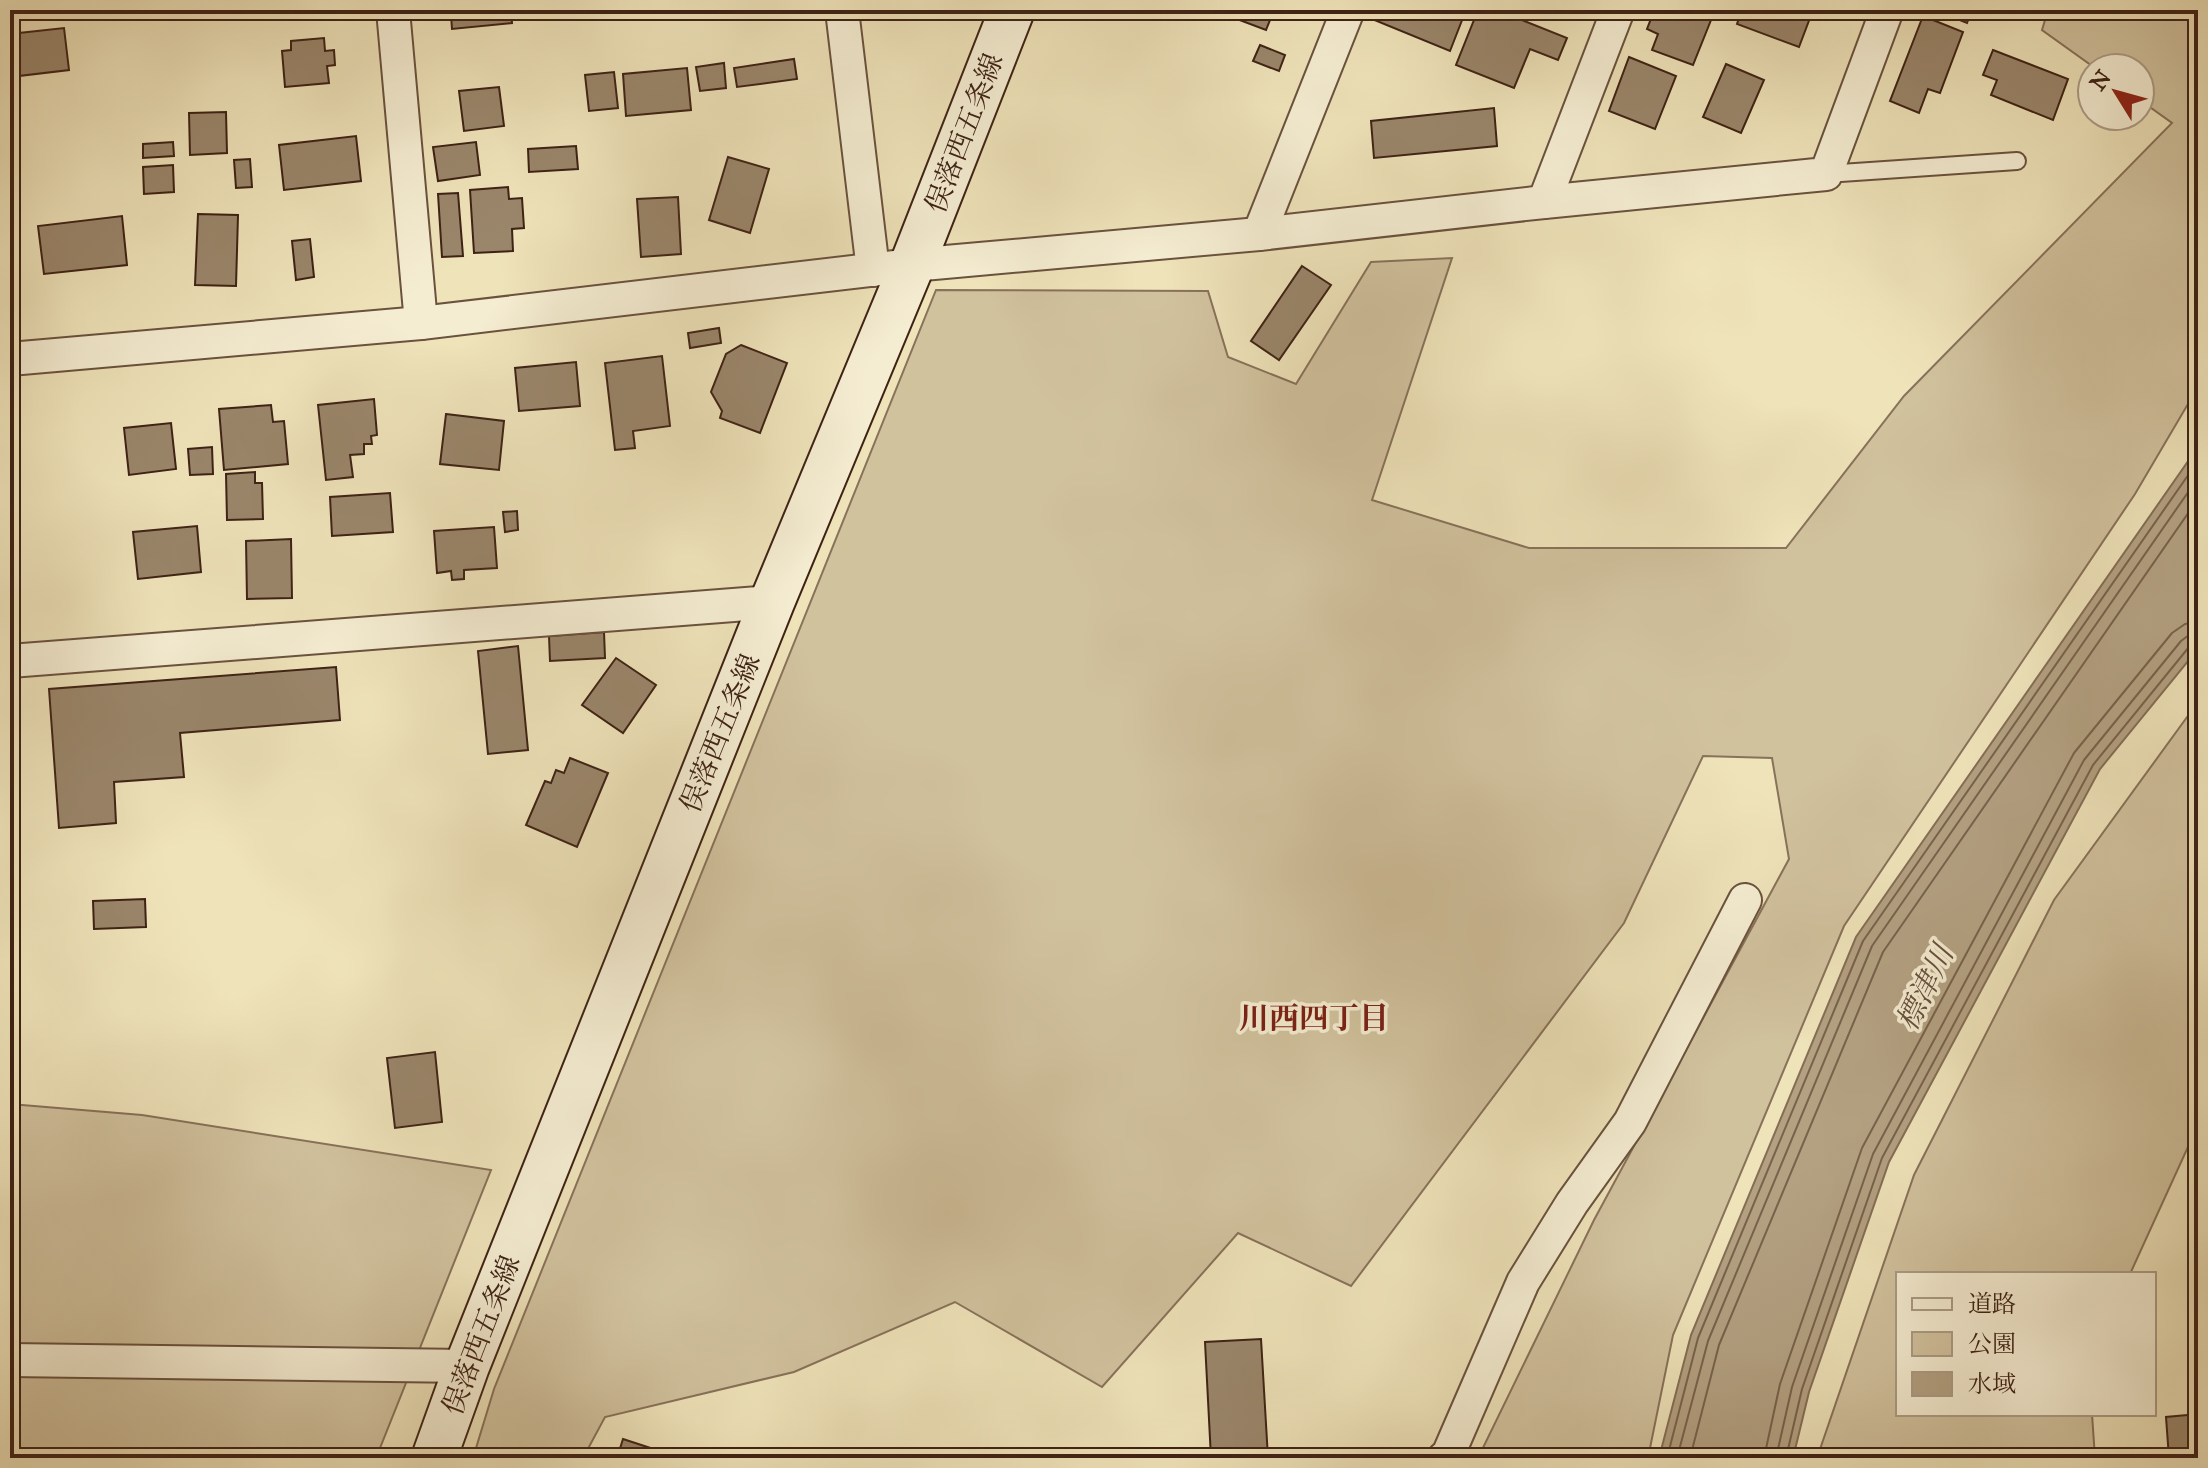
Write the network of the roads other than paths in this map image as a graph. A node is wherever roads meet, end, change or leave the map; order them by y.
1 (393, 10) edge
2 (842, 10) edge
3 (1012, 10) edge
4 (1348, 10) edge
5 (1618, 10) edge
6 (1887, 10) edge
7 (2017, 161) dead end
8 (1826, 174) junction
9 (1544, 202) junction
10 (1259, 234) junction
11 (893, 268) junction
12 (421, 323) junction
13 (10, 359) edge
14 (772, 602) junction
15 (10, 661) edge
16 (1745, 900) dead end
17 (10, 1360) edge
18 (467, 1366) junction
19 (434, 1458) edge
20 (1444, 1458) edge

1 - 12 street
2 - 11 street
3 - 11 main road, 俣落西五条線
4 - 10 street
5 - 9 street
6 - 8 street
7 - 8 lane
8 - 9 street
9 - 10 street
10 - 11 street
11 - 12 street
11 - 14 main road, 俣落西五条線
12 - 13 street
14 - 15 street
14 - 18 main road, 俣落西五条線
16 - 20 street
17 - 18 street
18 - 19 main road, 俣落西五条線

